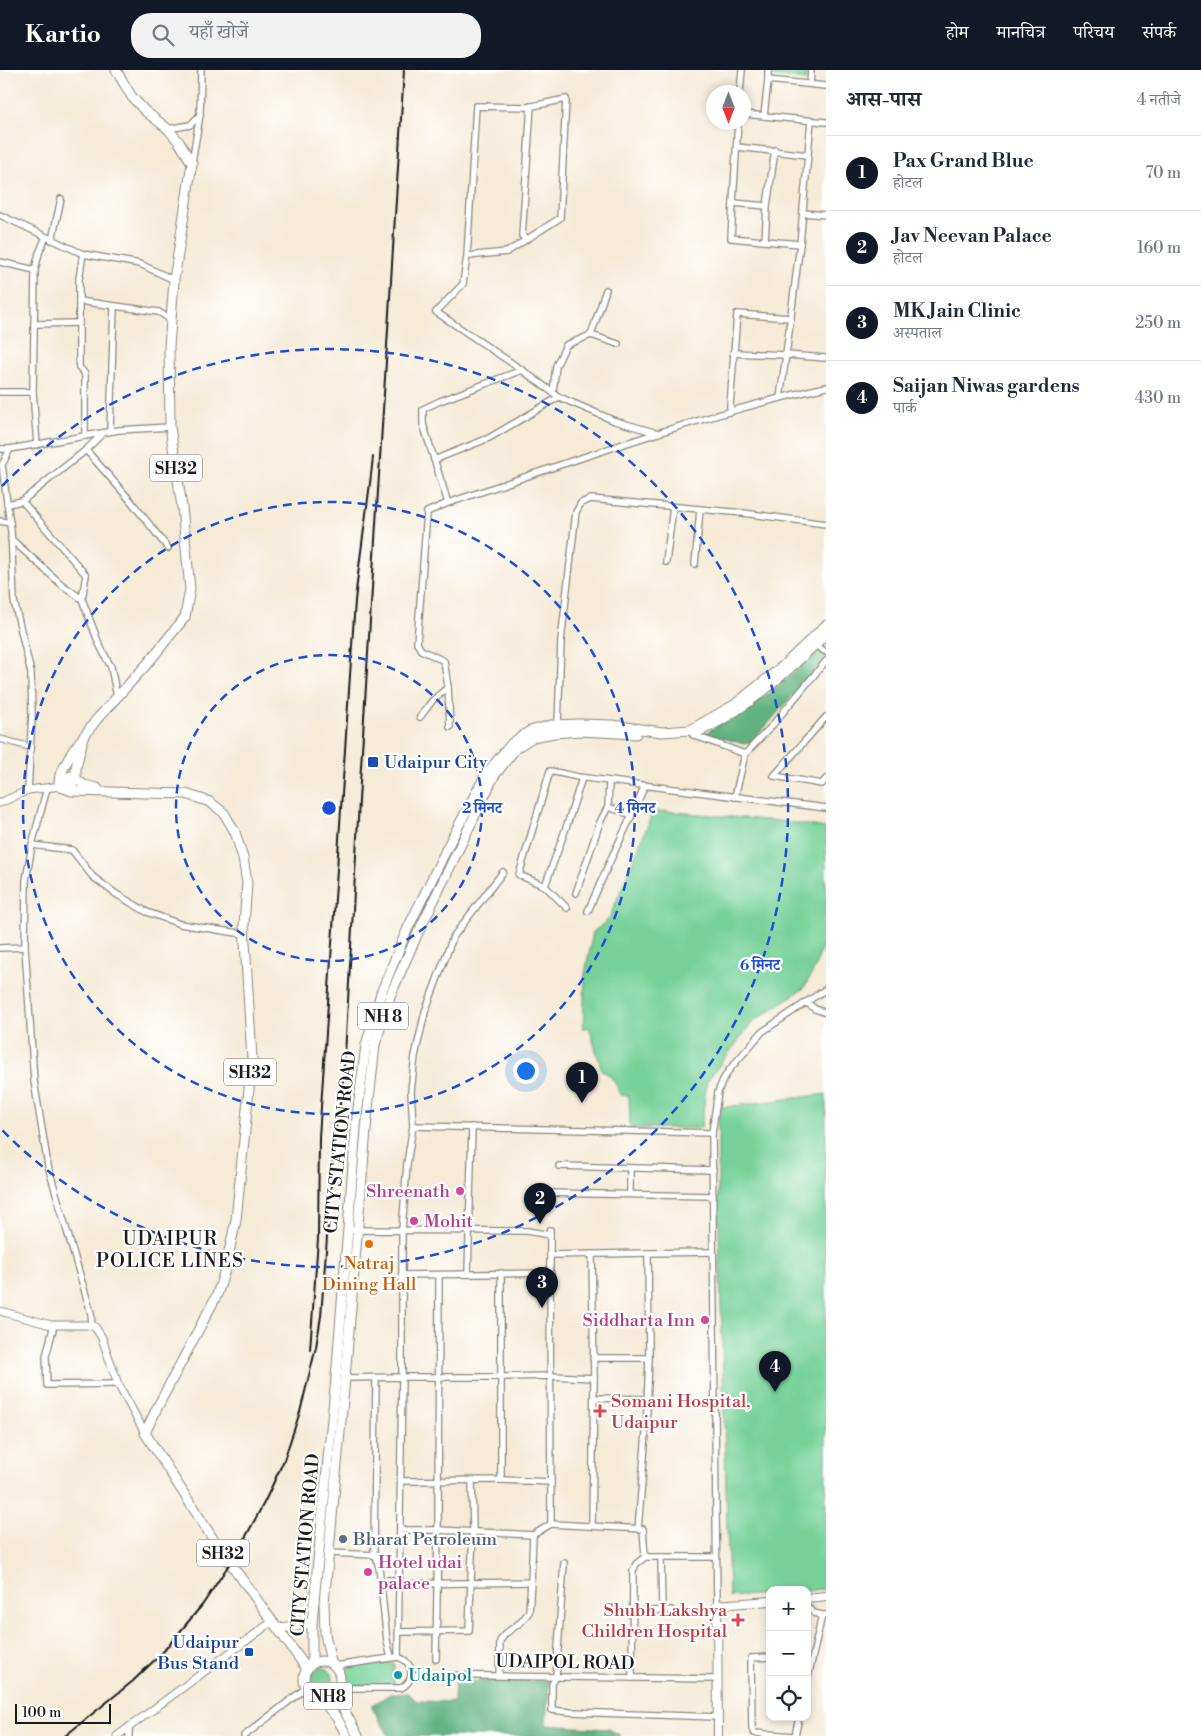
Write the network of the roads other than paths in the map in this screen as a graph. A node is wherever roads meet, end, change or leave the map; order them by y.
1 (200, 70) edge
2 (742, 70) edge
3 (768, 70) edge
4 (811, 70) edge
5 (115, 71) edge
6 (768, 80) junction
7 (810, 84) junction
8 (741, 85) edge
9 (826, 86) edge
10 (531, 106) junction
11 (200, 115) junction
12 (751, 115) edge
13 (764, 116) junction
14 (811, 120) junction
15 (826, 122) edge
16 (168, 129) junction
17 (738, 130) edge
18 (737, 147) junction
19 (775, 150) junction
20 (808, 155) junction
21 (192, 162) junction
22 (61, 199) dead end
23 (733, 203) junction
24 (767, 206) junction
25 (803, 213) junction
26 (0, 215) edge
27 (826, 215) edge
28 (49, 238) junction
29 (527, 239) junction
30 (765, 241) junction
31 (800, 244) junction
32 (83, 254) junction
33 (467, 256) junction
34 (0, 262) edge
35 (35, 270) junction
36 (174, 280) junction
37 (606, 290) dead end
38 (79, 301) junction
39 (114, 306) junction
40 (791, 318) junction
41 (171, 320) junction
42 (79, 323) junction
43 (34, 324) junction
44 (591, 335) junction
45 (618, 344) dead end
46 (734, 353) junction
47 (786, 355) junction
48 (826, 358) edge
49 (522, 370) junction
50 (826, 387) edge
51 (0, 392) edge
52 (33, 392) junction
53 (553, 392) junction
54 (558, 396) junction
55 (780, 398) junction
56 (731, 412) junction
57 (170, 427) junction
58 (110, 431) junction
59 (103, 433) junction
60 (657, 433) junction
61 (85, 436) junction
62 (37, 445) junction
63 (0, 449) edge
64 (10, 449) junction
65 (86, 450) junction
66 (434, 460) junction
67 (22, 501) junction
68 (448, 503) junction
69 (7, 504) junction
70 (673, 507) junction
71 (700, 510) junction
72 (0, 521) edge
73 (10, 523) junction
74 (826, 524) edge
75 (11, 539) junction
76 (168, 548) dead end
77 (666, 562) dead end
78 (695, 564) dead end
79 (82, 598) junction
80 (826, 625) edge
81 (826, 634) edge
82 (812, 643) junction
83 (826, 652) edge
84 (826, 661) edge
85 (448, 687) junction
86 (117, 697) junction
87 (420, 716) dead end
88 (826, 716) edge
89 (558, 725) junction
90 (450, 727) dead end
91 (682, 730) junction
92 (692, 734) junction
93 (83, 737) junction
94 (0, 739) edge
95 (30, 747) junction
96 (745, 754) junction
97 (582, 778) junction
98 (76, 779) junction
99 (826, 779) edge
100 (608, 781) junction
101 (61, 786) junction
102 (645, 786) junction
103 (47, 788) junction
104 (28, 790) junction
105 (111, 792) junction
106 (735, 797) junction
107 (0, 803) edge
108 (608, 807) junction
109 (826, 808) edge
110 (632, 815) junction
111 (32, 845) junction
112 (503, 872) dead end
113 (545, 886) junction
114 (576, 893) dead end
115 (567, 908) dead end
116 (588, 911) dead end
117 (244, 934) junction
118 (25, 947) junction
119 (0, 948) edge
120 (826, 989) edge
121 (806, 1002) junction
122 (826, 1013) edge
123 (413, 1126) junction
124 (472, 1127) junction
125 (712, 1133) junction
126 (559, 1166) dead end
127 (630, 1169) junction
128 (713, 1170) junction
129 (630, 1194) junction
130 (530, 1195) dead end
131 (713, 1196) junction
132 (348, 1230) junction
133 (357, 1230) junction
134 (402, 1231) junction
135 (469, 1231) junction
136 (713, 1252) junction
137 (592, 1254) junction
138 (648, 1254) junction
139 (550, 1255) junction
140 (551, 1272) junction
141 (501, 1273) junction
142 (468, 1274) junction
143 (402, 1275) junction
144 (439, 1275) junction
145 (0, 1311) edge
146 (54, 1325) junction
147 (92, 1326) junction
148 (594, 1358) junction
149 (649, 1358) junction
150 (551, 1376) junction
151 (402, 1377) junction
152 (438, 1377) junction
153 (501, 1377) junction
154 (345, 1378) junction
155 (376, 1378) junction
156 (594, 1378) junction
157 (118, 1384) junction
158 (594, 1398) junction
159 (646, 1399) junction
160 (145, 1433) junction
161 (501, 1480) junction
162 (401, 1481) junction
163 (438, 1481) junction
164 (472, 1481) junction
165 (551, 1482) junction
166 (551, 1524) junction
167 (592, 1526) junction
168 (638, 1529) junction
169 (401, 1530) junction
170 (438, 1530) junction
171 (473, 1531) junction
172 (533, 1535) junction
173 (329, 1553) junction
174 (375, 1556) junction
175 (660, 1557) junction
176 (716, 1557) junction
177 (645, 1558) junction
178 (564, 1563) dead end
179 (380, 1580) junction
180 (400, 1582) junction
181 (531, 1582) junction
182 (472, 1583) junction
183 (436, 1584) junction
184 (826, 1596) edge
185 (811, 1598) edge
186 (766, 1601) edge
187 (717, 1605) junction
188 (671, 1610) dead end
189 (811, 1610) edge
190 (662, 1611) junction
191 (633, 1612) junction
192 (824, 1615) edge
193 (312, 1622) junction
194 (275, 1625) junction
195 (399, 1632) junction
196 (436, 1632) junction
197 (811, 1652) edge
198 (395, 1657) junction
199 (766, 1657) edge
200 (436, 1659) dead end
201 (333, 1664) junction
202 (309, 1666) junction
203 (412, 1675) junction
204 (499, 1676) junction
205 (556, 1677) junction
206 (632, 1678) junction
207 (718, 1679) junction
208 (306, 1688) junction
209 (337, 1690) junction
210 (319, 1697) junction
211 (718, 1717) junction
212 (798, 1721) edge
213 (129, 1727) junction
214 (117, 1736) edge
215 (129, 1736) edge
216 (244, 1736) edge
217 (347, 1736) edge
218 (358, 1736) edge
219 (718, 1736) edge
220 (795, 1736) edge

1 - 11 street
2 - 8 street
3 - 6 street
4 - 7 street
5 - 16 main road
6 - 7 street
6 - 13 street
7 - 9 street
10 - 29 street
10 - 29 street
10 - 33 street
11 - 16 street
11 - 21 street
12 - 13 street
13 - 14 street
14 - 15 street
14 - 20 street
16 - 21 main road
17 - 18 street
18 - 19 street
18 - 23 street
19 - 20 street
19 - 24 street
20 - 25 street
21 - 36 main road, SH32
22 - 28 street
23 - 24 street
23 - 30 street
24 - 30 street
25 - 27 street
25 - 31 street
26 - 28 street
28 - 32 street
28 - 35 street
29 - 33 street
30 - 31 street
31 - 40 street
32 - 36 street
32 - 38 street
33 - 49 street
34 - 35 street
35 - 43 street
36 - 41 main road, SH32
37 - 44 street
38 - 39 street
38 - 42 street
39 - 41 street
39 - 58 street
40 - 46 street
40 - 47 street
41 - 57 main road, SH32
42 - 43 street
42 - 61 street
43 - 52 street
44 - 45 street
44 - 53 street
46 - 47 street
46 - 56 street
47 - 48 street
47 - 55 street
49 - 53 street
49 - 66 street
50 - 55 street
51 - 52 street
52 - 62 street
53 - 54 street
54 - 60 street
54 - 66 street
55 - 56 street
56 - 60 street
57 - 58 street
57 - 86 main road, SH32
58 - 59 street
59 - 61 street
59 - 65 street
60 - 68 street
61 - 62 street
62 - 64 street
63 - 64 street
64 - 69 street
65 - 67 street
65 - 76 street
66 - 68 street
67 - 69 street
67 - 79 street
68 - 85 street
69 - 73 street
70 - 71 street
70 - 77 street
70 - 89 street
71 - 74 street
71 - 78 street
72 - 73 street
73 - 75 street
75 - 79 street
75 - 95 street
79 - 86 street
80 - 82 main road, CITY STATION ROAD / NH 8
81 - 82 main road, CITY STATION ROAD / NH 8
82 - 83 street
82 - 91 main road, CITY STATION ROAD / NH 8
82 - 92 main road, CITY STATION ROAD / NH 8
84 - 96 street
85 - 87 street
85 - 90 street
86 - 93 main road, SH32
88 - 99 street
89 - 91 main road, CITY STATION ROAD / NH 8
89 - 132 main road, CITY STATION ROAD / NH 8
91 - 92 street
92 - 96 street
92 - 133 main road, CITY STATION ROAD / NH 8
93 - 98 main road
93 - 101 main road, SH32
94 - 95 street
95 - 104 street
96 - 106 street
97 - 100 street
97 - 113 street
97 - 113 street
98 - 101 main road
98 - 105 main road
100 - 102 street
100 - 108 street
101 - 103 street
101 - 105 main road, SH32
102 - 106 street
102 - 110 street
103 - 104 street
103 - 111 street
104 - 107 street
105 - 117 main road, SH32
106 - 109 street
108 - 110 street
108 - 114 street
110 - 116 street
111 - 117 street
111 - 118 street
112 - 123 street
113 - 115 street
117 - 160 main road, SH32
118 - 119 street
118 - 147 street
120 - 121 street
121 - 122 street
121 - 125 street
123 - 124 street
123 - 134 street
124 - 125 street
124 - 135 street
125 - 128 street
126 - 127 street
127 - 128 street
127 - 129 street
128 - 131 street
129 - 130 street
129 - 131 street
131 - 136 street
132 - 133 street
132 - 193 main road, CITY STATION ROAD / NH 8
133 - 134 street
133 - 154 main road, CITY STATION ROAD / NH 8
134 - 135 street
134 - 143 street
135 - 139 street
135 - 142 street
136 - 138 street
136 - 176 street
137 - 138 street
137 - 139 street
137 - 148 street
138 - 149 street
139 - 140 street
140 - 141 street
140 - 150 street
141 - 142 street
141 - 153 street
142 - 144 street
143 - 144 street
143 - 151 street
144 - 152 street
145 - 146 street
146 - 147 street
146 - 157 street
147 - 157 street
148 - 149 street
148 - 156 street
149 - 159 street
150 - 153 street
150 - 156 street
150 - 165 street
151 - 152 street
151 - 155 street
151 - 162 street
152 - 153 street
152 - 163 street
153 - 161 street
154 - 155 street
154 - 173 main road, CITY STATION ROAD / NH 8
155 - 174 street
156 - 158 street
157 - 160 street
158 - 159 street
158 - 167 street
159 - 168 street
160 - 194 main road, SH32
161 - 164 street
161 - 165 street
162 - 163 street
162 - 169 street
163 - 164 street
163 - 170 street
164 - 171 street
165 - 166 street
166 - 167 street
166 - 172 street
167 - 168 street
168 - 177 street
169 - 170 street
169 - 180 street
170 - 171 street
170 - 183 street
171 - 172 street
171 - 182 street
172 - 181 street
173 - 174 street
173 - 201 main road, CITY STATION ROAD / NH 8
174 - 179 street
175 - 176 street
175 - 177 street
175 - 190 street
176 - 187 street
177 - 191 street
178 - 205 street
179 - 180 street
179 - 198 street
180 - 183 street
180 - 195 street
181 - 182 street
181 - 204 street
182 - 183 street
182 - 196 street
183 - 196 street
184 - 185 main road
186 - 187 main road
187 - 207 main road
188 - 190 street
189 - 192 street
190 - 191 street
191 - 206 street
192 - 197 street
193 - 194 main road
193 - 202 main road, CITY STATION ROAD / NH 8
194 - 202 main road, SH32
194 - 213 street
195 - 196 street
195 - 198 street
196 - 200 street
198 - 201 street
198 - 203 street
199 - 220 street
201 - 202 main road, NH8
201 - 209 main road, NH8
202 - 208 main road, NH8
203 - 204 street, UDAIPOL ROAD
203 - 209 street
204 - 205 street, UDAIPOL ROAD
205 - 206 street, UDAIPOL ROAD
205 - 211 street
206 - 207 street, UDAIPOL ROAD
207 - 211 main road
208 - 210 main road, NH8
208 - 216 street
209 - 210 main road, NH8
209 - 218 main road
210 - 217 main road
211 - 219 main road
212 - 220 street
213 - 214 street
213 - 215 street

